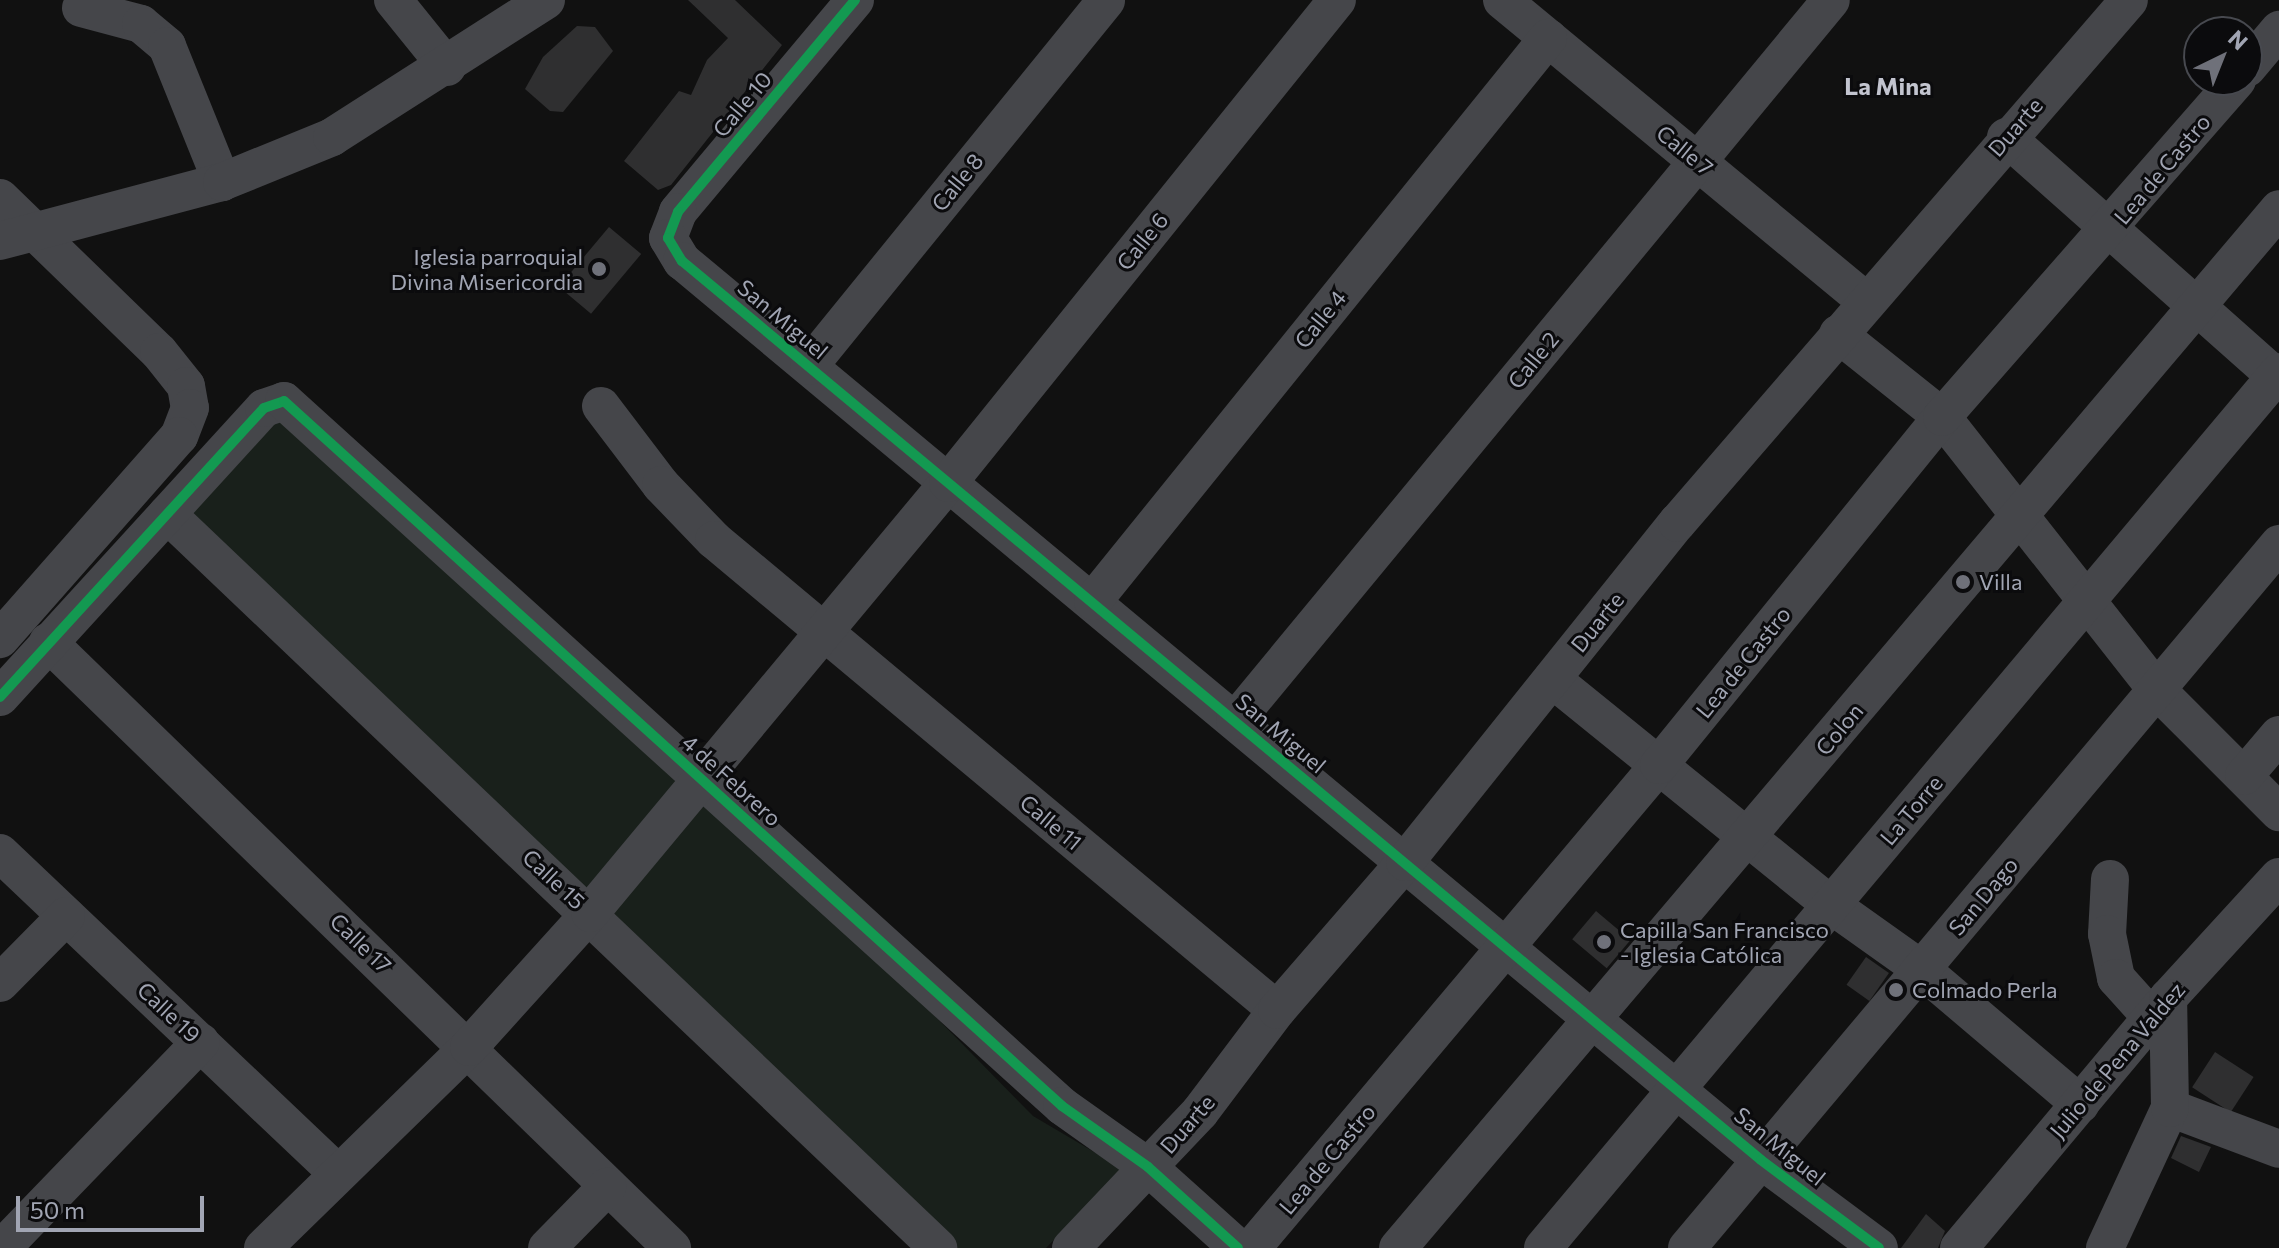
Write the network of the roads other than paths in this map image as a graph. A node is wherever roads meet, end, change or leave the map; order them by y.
1 (393, 0) edge
2 (546, 0) edge
3 (855, 0) edge
4 (1106, 0) edge
5 (1337, 0) edge
6 (1502, 0) edge
7 (2129, 0) edge
8 (1818, 5) edge
9 (81, 8) dead end
10 (2279, 30) edge
11 (1548, 38) junction
12 (2263, 49) edge
13 (447, 67) junction
14 (2223, 96) edge
15 (2006, 137) junction
16 (1697, 160) junction
17 (222, 182) junction
18 (0, 198) edge
19 (2279, 209) edge
20 (2110, 230) junction
21 (18, 238) edge
22 (668, 238) joint
23 (1866, 301) junction
24 (2196, 307) junction
25 (1838, 334) junction
26 (809, 366) junction
27 (2278, 376) edge
28 (601, 406) dead end
29 (1942, 417) junction
30 (948, 483) junction
31 (167, 514) junction
32 (2019, 515) junction
33 (2279, 544) edge
34 (1093, 601) junction
35 (2084, 604) junction
36 (824, 633) junction
37 (0, 639) edge
38 (48, 642) junction
39 (1552, 679) junction
40 (2157, 690) junction
41 (0, 697) edge
42 (1235, 721) junction
43 (2279, 735) edge
44 (1659, 765) junction
45 (2244, 776) junction
46 (703, 780) junction
47 (2279, 812) edge
48 (1747, 836) junction
49 (0, 853) edge
50 (1405, 862) junction
51 (2279, 877) edge
52 (2110, 879) dead end
53 (1831, 905) junction
54 (590, 913) junction
55 (66, 916) junction
56 (1507, 946) junction
57 (1921, 969) junction
58 (0, 983) edge
59 (2160, 1008) junction
60 (1277, 1010) junction
61 (1593, 1018) junction
62 (201, 1042) junction
63 (469, 1047) junction
64 (1678, 1088) junction
65 (2080, 1104) junction
66 (2170, 1108) junction
67 (2279, 1149) edge
68 (1761, 1160) junction
69 (1148, 1167) junction
70 (337, 1173) junction
71 (607, 1187) junction
72 (2119, 1242) edge
73 (2, 1248) edge
74 (263, 1248) edge
75 (547, 1248) edge
76 (672, 1248) edge
77 (938, 1248) edge
78 (1071, 1248) edge
79 (1238, 1248) edge
80 (1252, 1248) edge
81 (1398, 1248) edge
82 (1543, 1248) edge
83 (1687, 1248) edge
84 (1879, 1248) edge
85 (1959, 1248) edge

1 - 13 street
2 - 13 street
3 - 22 street, Calle 10
4 - 26 street, Calle 8
5 - 30 street, Calle 6
6 - 11 street, Calle 7
7 - 15 street, Duarte
8 - 16 street, Calle 2
9 - 17 street
10 - 12 street
11 - 16 street, Calle 7
11 - 34 street, Calle 4
13 - 17 street
14 - 20 street, Lea de Castro
15 - 20 street
15 - 23 street, Duarte
16 - 23 street, Calle 7
16 - 42 street, Calle 2
17 - 21 street
18 - 21 street
19 - 24 street, Colon
20 - 24 street
20 - 29 street, Lea de Castro
21 - 37 street
22 - 26 street, San Miguel
23 - 25 street, Duarte
24 - 27 street
24 - 32 street, Colon
25 - 29 street
25 - 39 street, Duarte
26 - 30 street, San Miguel
27 - 35 street, La Torre
28 - 36 street, Calle 11
29 - 32 street
29 - 44 street, Lea de Castro
30 - 34 street, San Miguel
30 - 36 street, Calle 6
31 - 38 street
31 - 46 street, 4 de Febrero
31 - 54 street, Calle 15
32 - 35 street
32 - 48 street, Colon
33 - 40 street, San Dago
34 - 42 street, San Miguel
35 - 40 street
35 - 53 street, La Torre
36 - 46 street, Calle 6
36 - 60 street, Calle 11
38 - 41 street
38 - 63 street, Calle 17
39 - 44 street
39 - 50 street, Duarte
40 - 45 street
40 - 57 street, San Dago
42 - 50 street, San Miguel
43 - 45 street
44 - 48 street
44 - 56 street, Lea de Castro
45 - 47 street
46 - 54 street, Calle 6
46 - 69 street, 4 de Febrero
48 - 53 street
48 - 61 street, Colon
49 - 55 street, Calle 19
50 - 56 street, San Miguel
50 - 60 street, Duarte
51 - 59 street, Julio de Pena Valdez
52 - 59 street
53 - 57 street
53 - 64 street, La Torre
54 - 63 street, Calle 6
54 - 77 street, Calle 15
55 - 58 street
55 - 62 street, Calle 19
56 - 61 street, San Miguel
56 - 80 street, Lea de Castro
57 - 65 street
57 - 68 street, San Dago
59 - 65 street, Julio de Pena Valdez
59 - 66 street
60 - 69 street, Duarte
61 - 64 street, San Miguel
61 - 81 street, Colon
62 - 70 street, Calle 19
62 - 73 street
63 - 70 street, Calle 6
63 - 71 street, Calle 17
64 - 68 street, San Miguel
64 - 82 street, La Torre
65 - 85 street, Julio de Pena Valdez
66 - 67 street
66 - 72 street
68 - 83 street, San Dago
68 - 84 street, San Miguel
69 - 78 street, Duarte
69 - 79 street, 4 de Febrero
70 - 74 street, Calle 6
71 - 75 street
71 - 76 street, Calle 17

